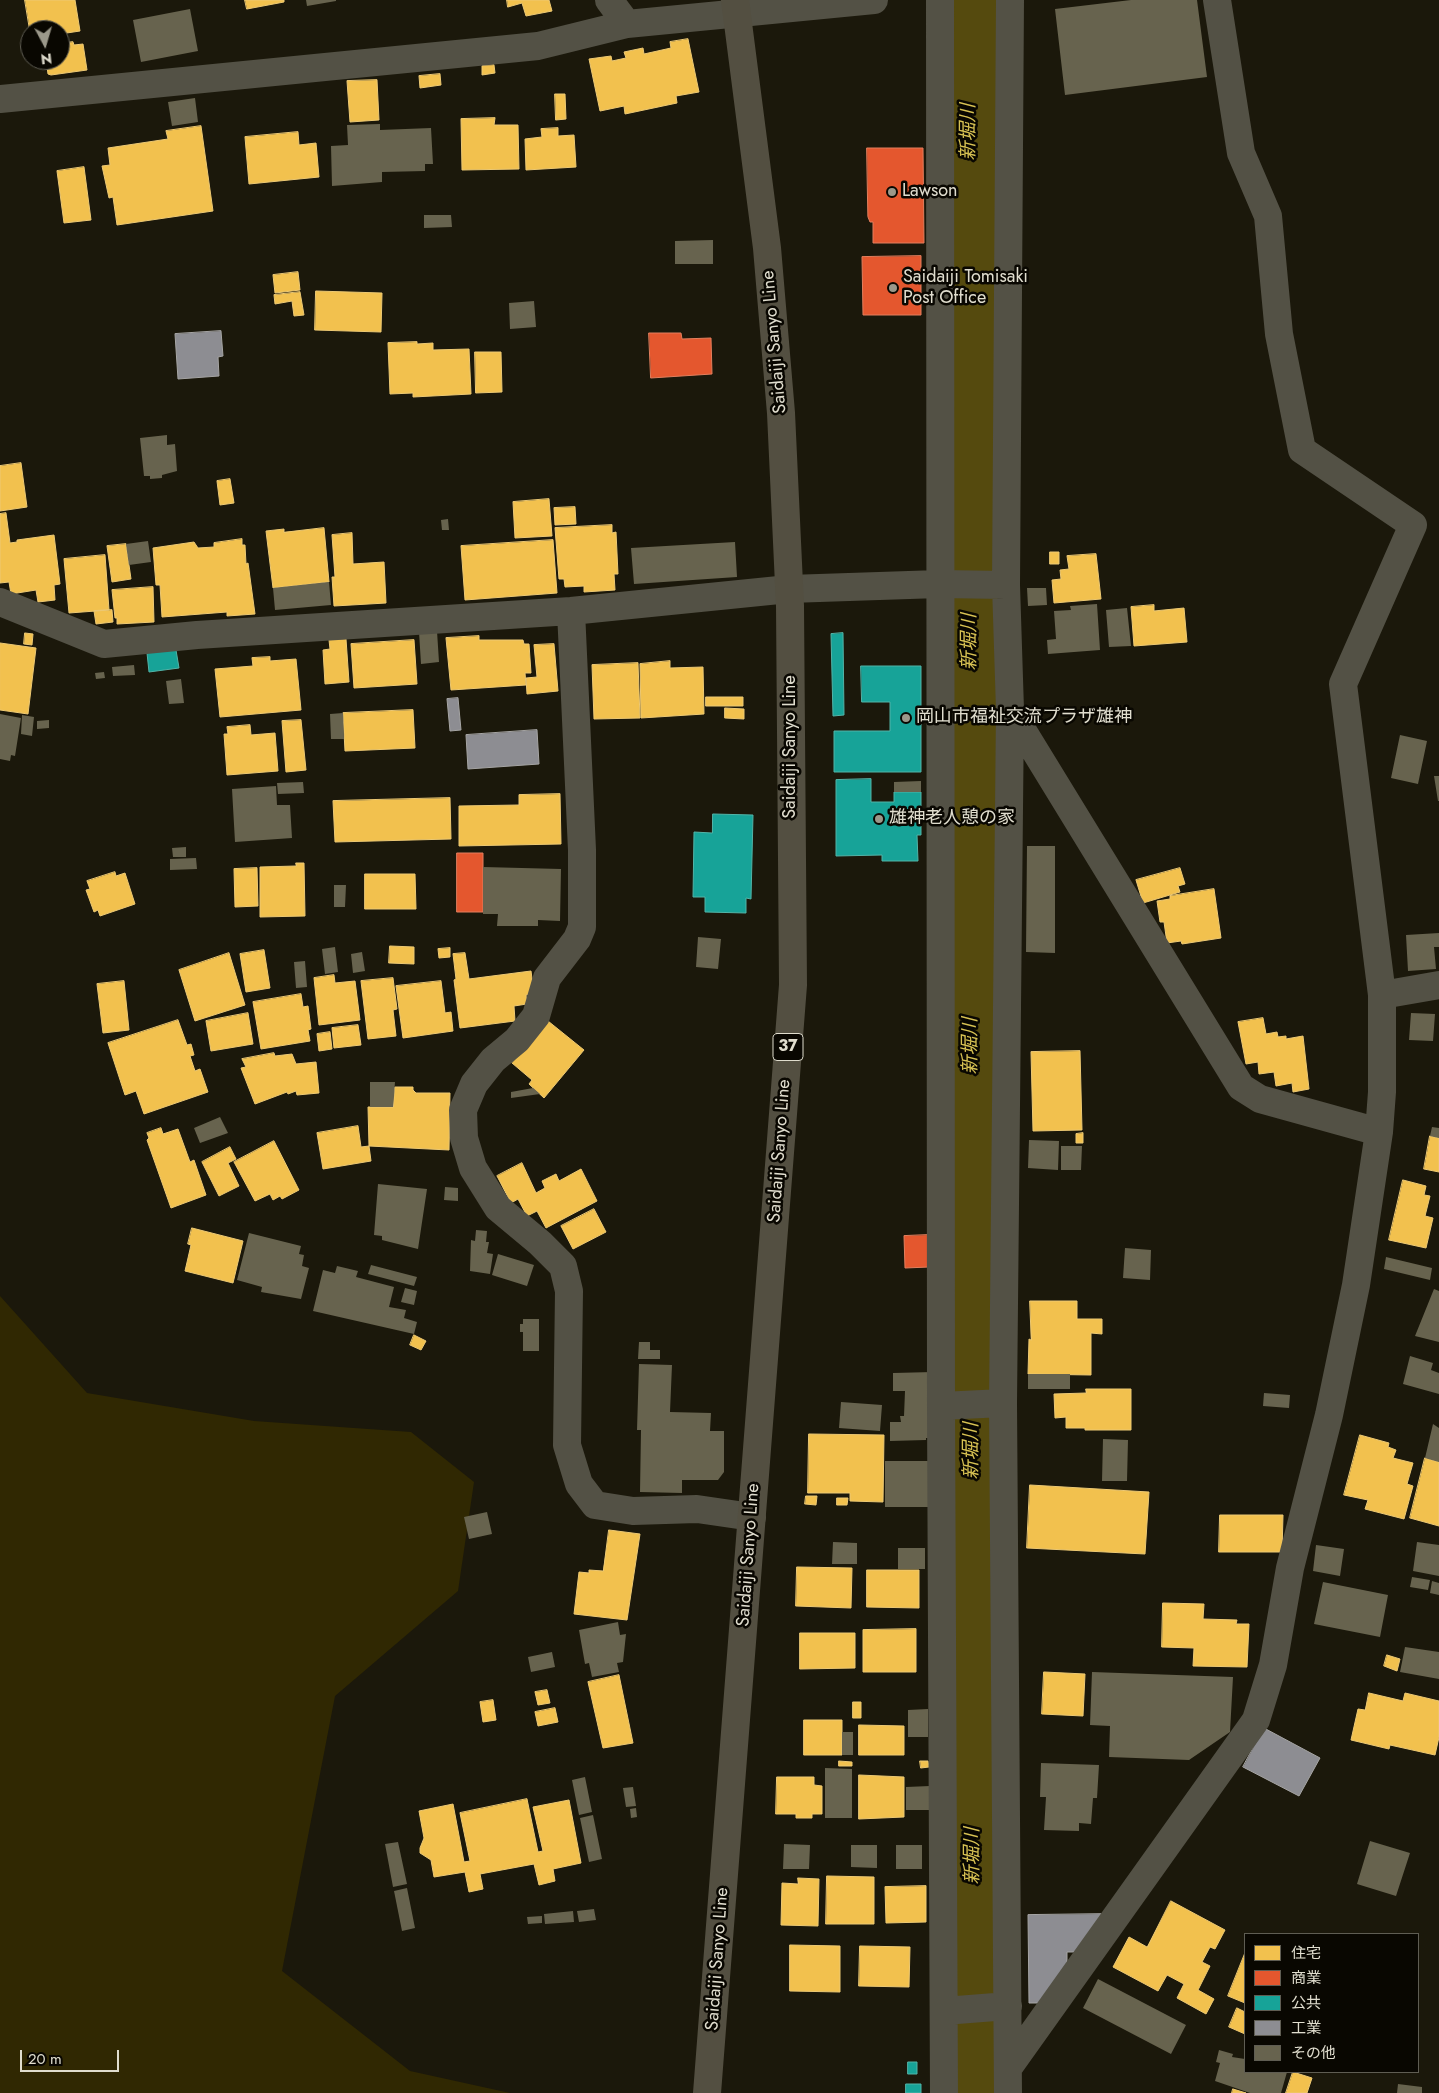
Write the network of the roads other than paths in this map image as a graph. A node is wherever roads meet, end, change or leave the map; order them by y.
1 (609, 0) edge
2 (874, 0) edge
3 (940, 0) edge
4 (1010, 0) edge
5 (1217, 0) edge
6 (736, 6) edge
7 (627, 24) junction
8 (0, 99) edge
9 (944, 584) junction
10 (1000, 584) junction
11 (790, 589) junction
12 (0, 602) edge
13 (571, 611) junction
14 (1010, 710) junction
15 (1439, 985) edge
16 (1382, 995) junction
17 (1379, 1132) junction
18 (995, 1403) junction
19 (946, 1406) junction
20 (752, 1517) junction
21 (1001, 2007) junction
22 (951, 2011) junction
23 (1008, 2081) edge
24 (707, 2093) edge
25 (944, 2093) edge

1 - 7 street
2 - 6 street
3 - 9 street
4 - 10 street
5 - 16 street
6 - 7 street
6 - 11 main road, Saidaiji Sanyo Line / 37
7 - 8 street
9 - 10 street
9 - 11 street
9 - 19 street
10 - 14 street
11 - 13 street
11 - 20 main road, Saidaiji Sanyo Line / 37
12 - 13 street
13 - 20 street
14 - 17 street
14 - 18 street
15 - 16 street
16 - 17 street
17 - 23 street
18 - 19 street
18 - 21 street
19 - 22 street
20 - 24 main road, Saidaiji Sanyo Line / 37
21 - 22 street
21 - 23 street
22 - 25 street

